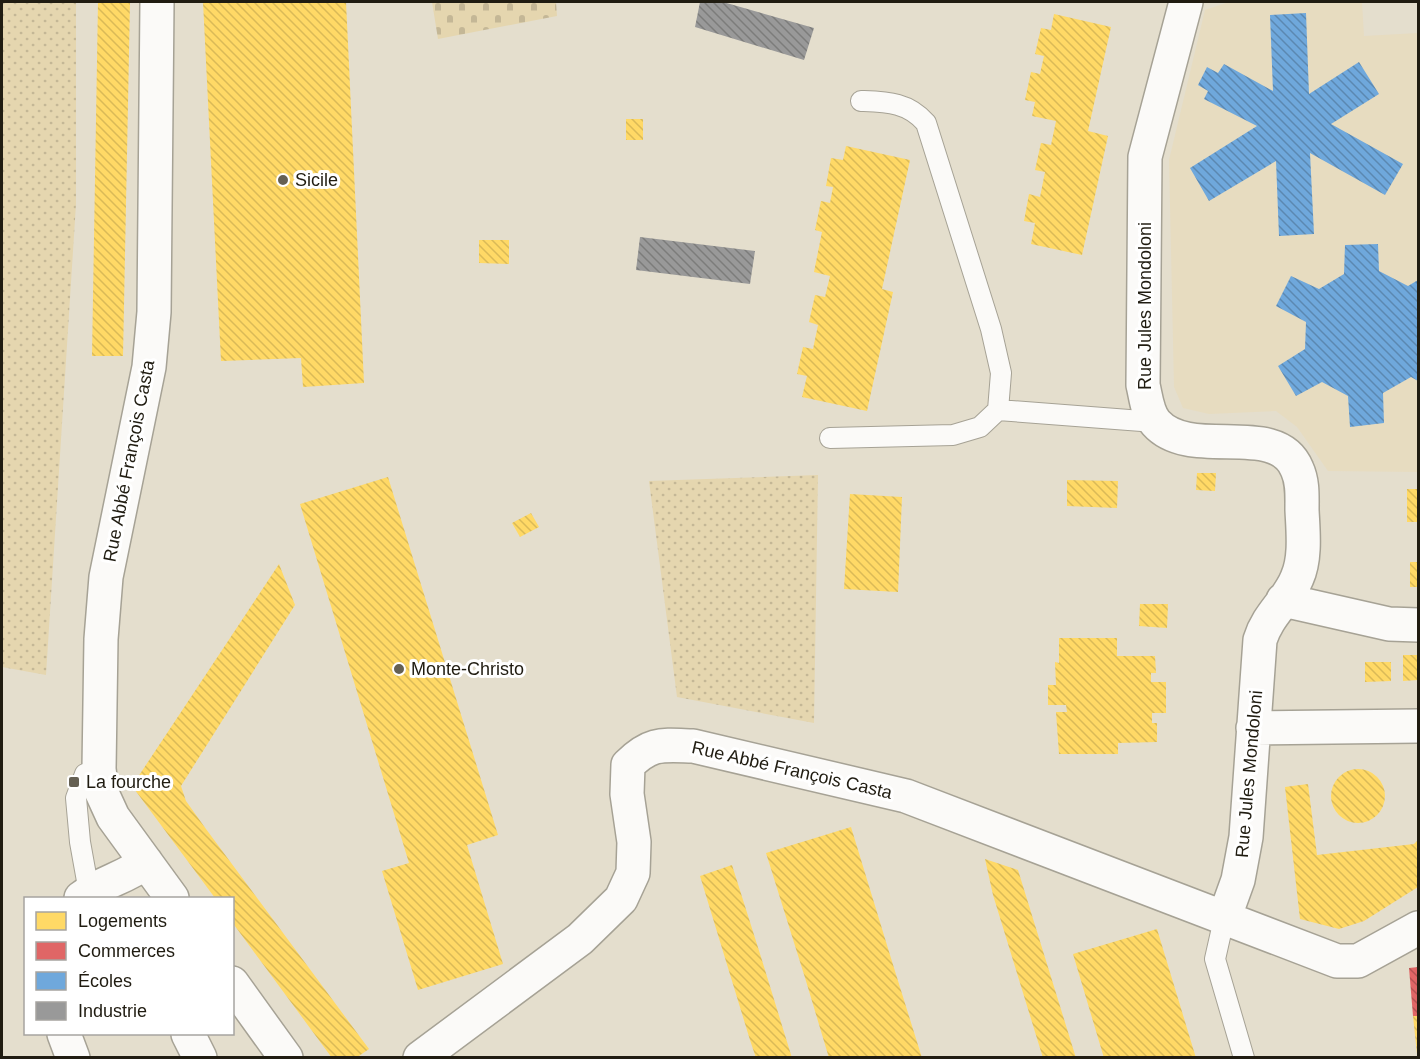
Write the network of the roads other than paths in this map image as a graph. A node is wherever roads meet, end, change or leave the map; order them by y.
1 (157, 2) edge
2 (1186, 2) edge
3 (861, 101) dead end
4 (998, 410) junction
5 (1155, 422) junction
6 (830, 438) dead end
7 (1282, 600) junction
8 (1419, 625) edge
9 (1419, 726) edge
10 (1253, 728) junction
11 (99, 770) junction
12 (146, 862) junction
13 (102, 892) edge
14 (171, 897) edge
15 (1224, 919) junction
16 (1419, 928) edge
17 (234, 986) edge
18 (64, 1035) edge
19 (188, 1035) edge
20 (73, 1058) edge
21 (200, 1058) edge
22 (286, 1058) edge
23 (420, 1058) edge
24 (1244, 1058) edge

1 - 11 street, Rue Abbé François Casta
2 - 5 street, Rue Jules Mondoloni
3 - 4 lane
4 - 5 lane
4 - 6 lane
5 - 7 street, Rue Jules Mondoloni
7 - 8 street
7 - 10 street, Rue Jules Mondoloni
9 - 10 street
10 - 15 street, Rue Jules Mondoloni
11 - 12 street, Rue Abbé François Casta
11 - 13 lane
12 - 13 street
12 - 14 street, Rue Abbé François Casta
15 - 16 street
15 - 23 street, Rue Abbé François Casta
15 - 24 lane
17 - 22 street
18 - 20 street
19 - 21 street

